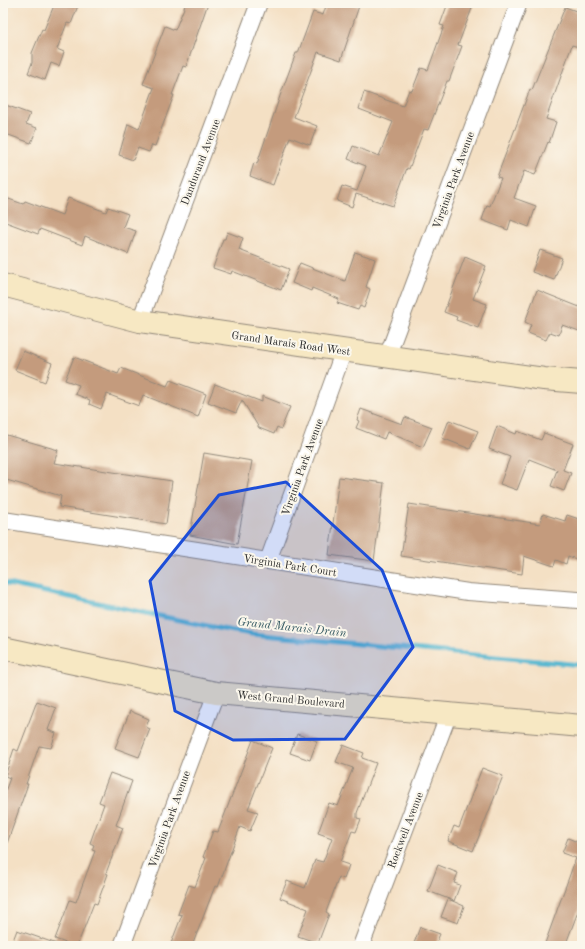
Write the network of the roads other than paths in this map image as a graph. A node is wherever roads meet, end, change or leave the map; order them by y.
1 (259, 3) edge
2 (519, 3) edge
3 (3, 285) edge
4 (140, 321) junction
5 (344, 350) junction
6 (387, 357) junction
7 (582, 382) edge
8 (3, 520) edge
9 (268, 561) junction
10 (578, 600) dead end
11 (3, 648) edge
12 (216, 693) junction
13 (449, 713) junction
14 (582, 726) edge
15 (122, 946) edge
16 (361, 946) edge

1 - 4 street, Dandurand Avenue
2 - 6 street, Virginia Park Avenue
3 - 4 street, Grand Marais Road West
4 - 5 street, Grand Marais Road West
5 - 6 street, Grand Marais Road West
5 - 9 street, Virginia Park Avenue
6 - 7 street, Grand Marais Road West
8 - 9 street, Virginia Park Court
9 - 10 street, Virginia Park Court
11 - 12 street, West Grand Boulevard
12 - 13 street, West Grand Boulevard
12 - 15 street, Virginia Park Avenue
13 - 14 street, West Grand Boulevard
13 - 16 street, Rockwell Avenue

